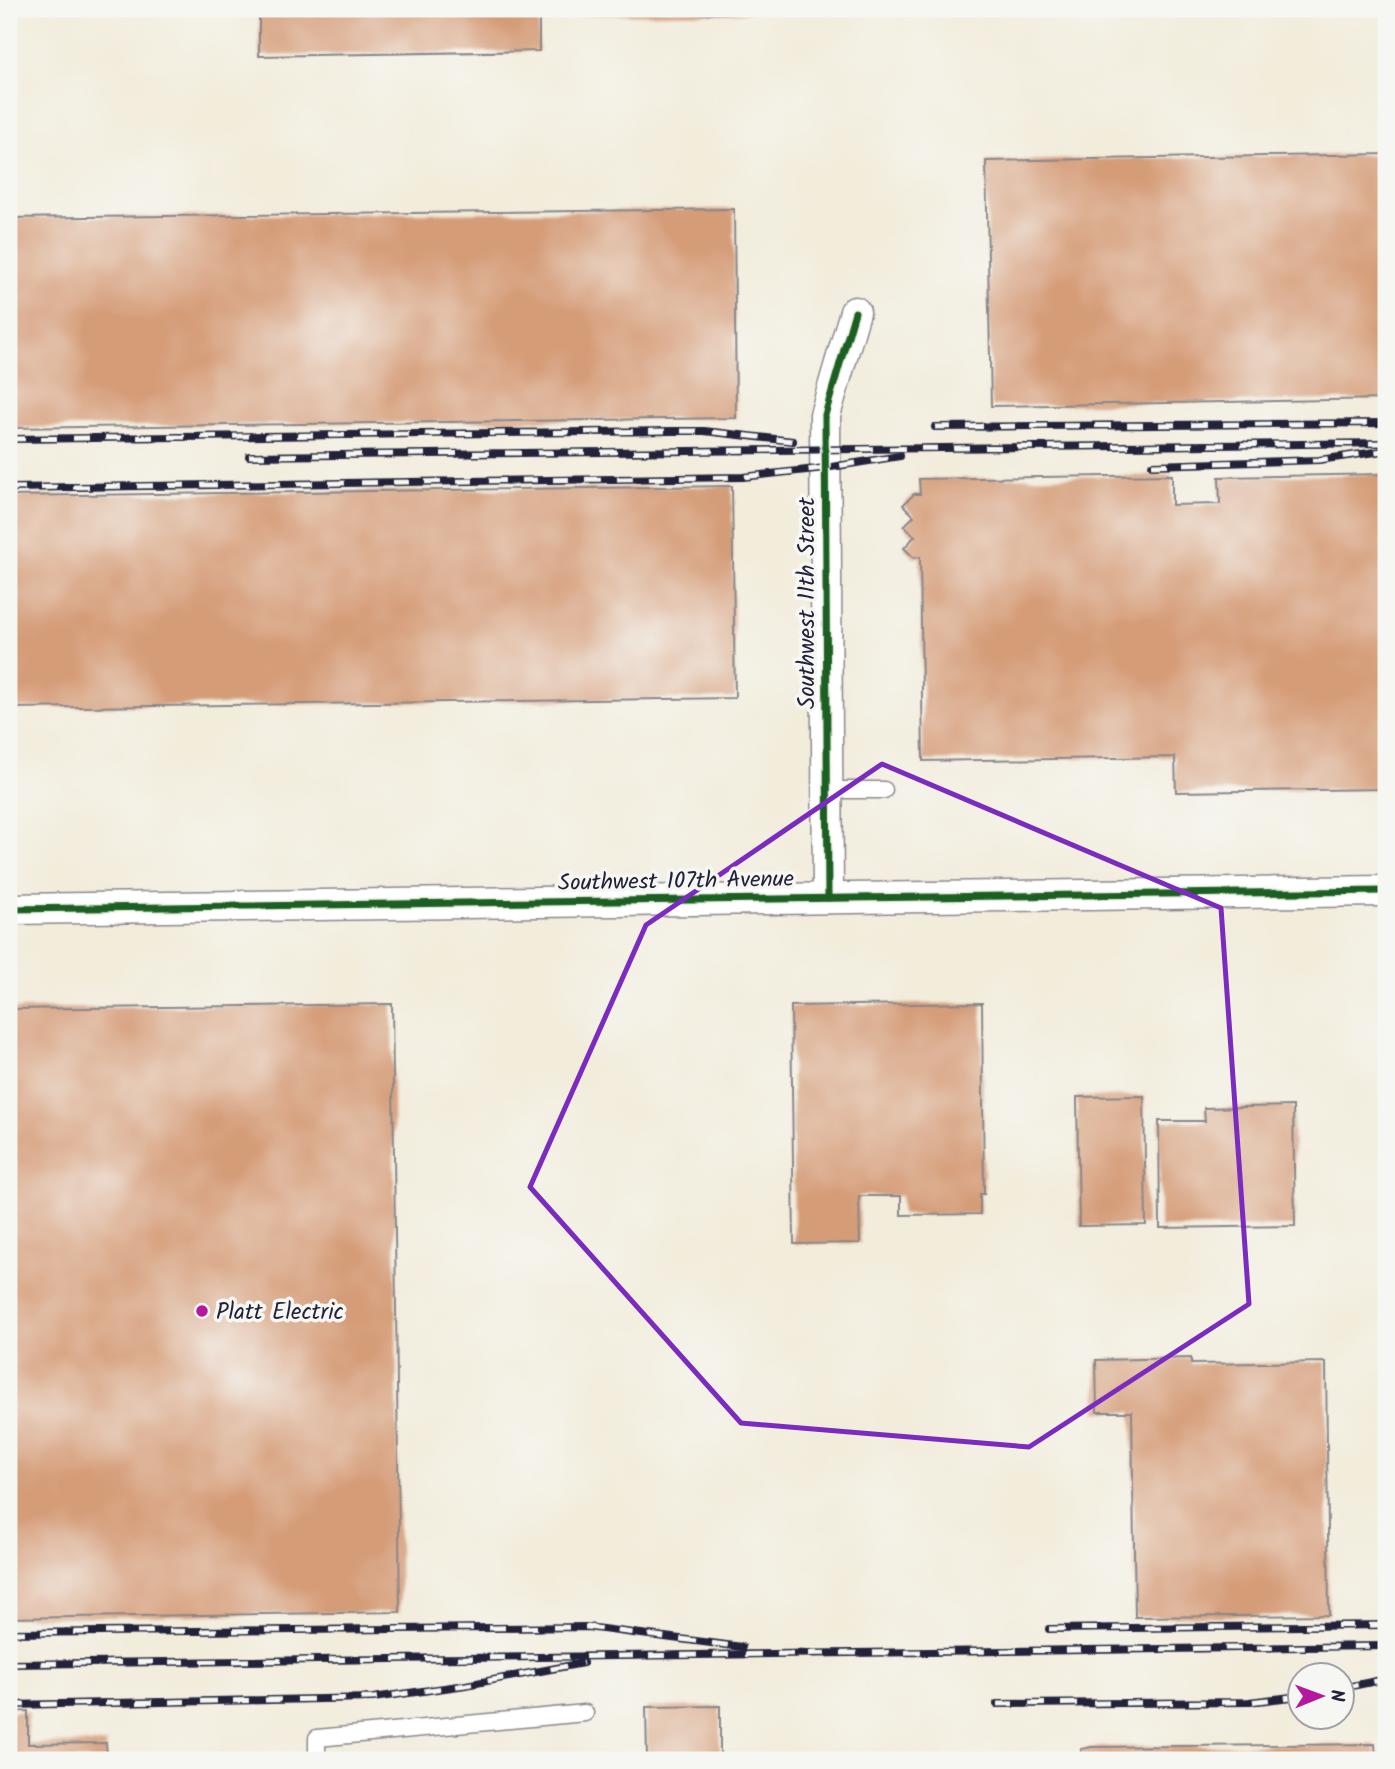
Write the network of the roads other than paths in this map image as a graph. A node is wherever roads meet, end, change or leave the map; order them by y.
1 (855, 312) dead end
2 (827, 790) junction
3 (884, 790) dead end
4 (1386, 891) edge
5 (828, 898) junction
6 (9, 909) edge
7 (585, 1713) dead end
8 (317, 1760) edge

1 - 2 street, Southwest 11th Street
2 - 3 lane
2 - 5 street, Southwest 11th Street
4 - 5 street, Southwest 107th Avenue
5 - 6 street, Southwest 107th Avenue
7 - 8 lane

